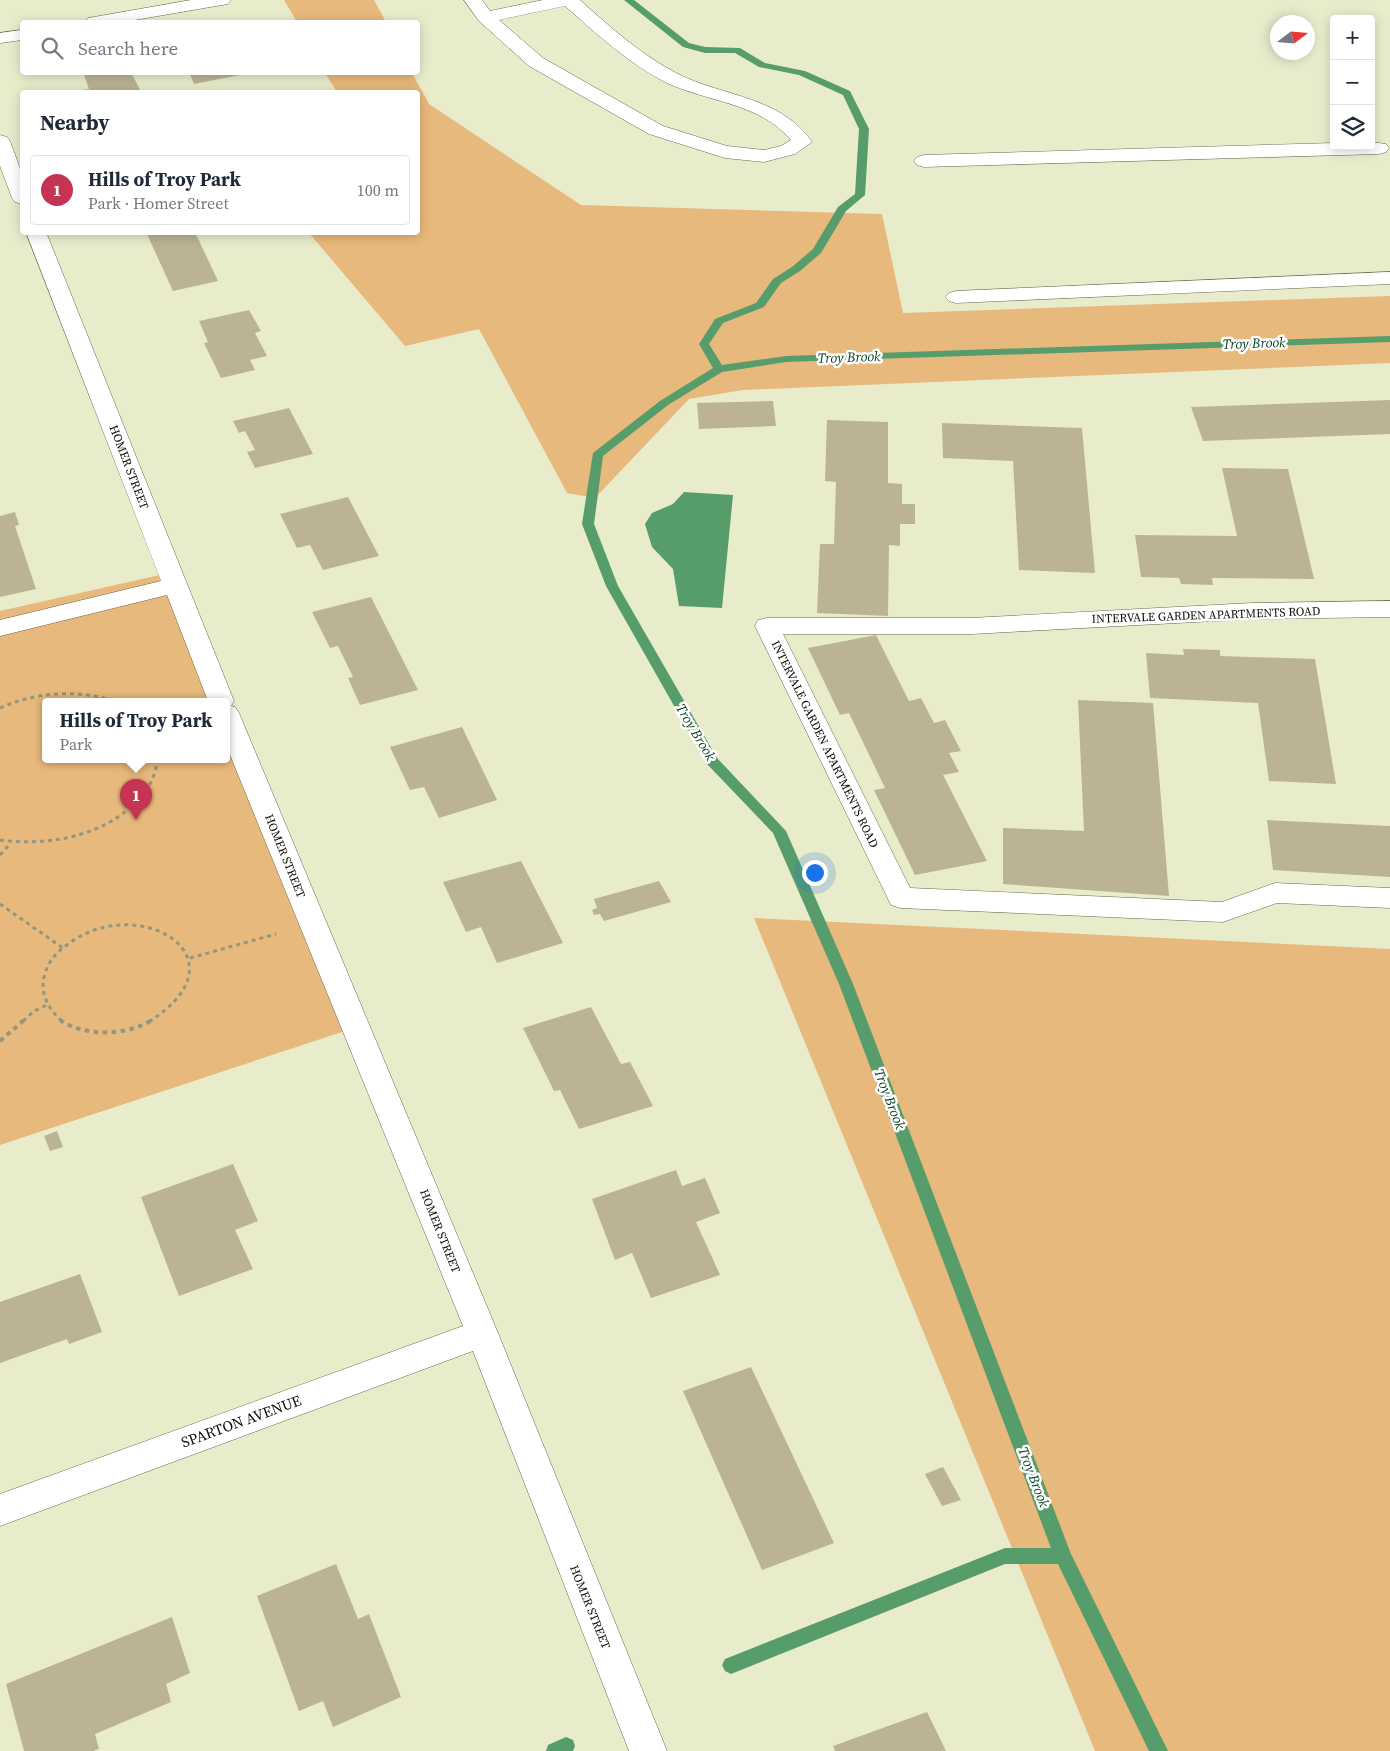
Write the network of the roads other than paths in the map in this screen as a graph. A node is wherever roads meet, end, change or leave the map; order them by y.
1 (222, 0) edge
2 (473, 0) edge
3 (569, 0) edge
4 (485, 17) junction
5 (106, 20) edge
6 (20, 35) edge
7 (0, 38) edge
8 (0, 142) edge
9 (1379, 148) dead end
10 (924, 161) dead end
11 (20, 193) edge
12 (37, 235) edge
13 (1390, 278) edge
14 (956, 297) dead end
15 (175, 585) junction
16 (1390, 610) edge
17 (0, 628) edge
18 (220, 698) edge
19 (230, 723) edge
20 (1390, 898) edge
21 (482, 1333) junction
22 (0, 1510) edge
23 (648, 1751) edge

1 - 5 street
2 - 4 street
3 - 4 street
3 - 4 street
6 - 7 street
8 - 11 street
9 - 10 street
12 - 15 street, HOMER STREET
13 - 14 street
15 - 17 street
15 - 18 street, HOMER STREET
16 - 20 street, INTERVALE GARDEN APARTMENTS ROAD
19 - 21 street, HOMER STREET
21 - 22 street, SPARTON AVENUE
21 - 23 street, HOMER STREET

